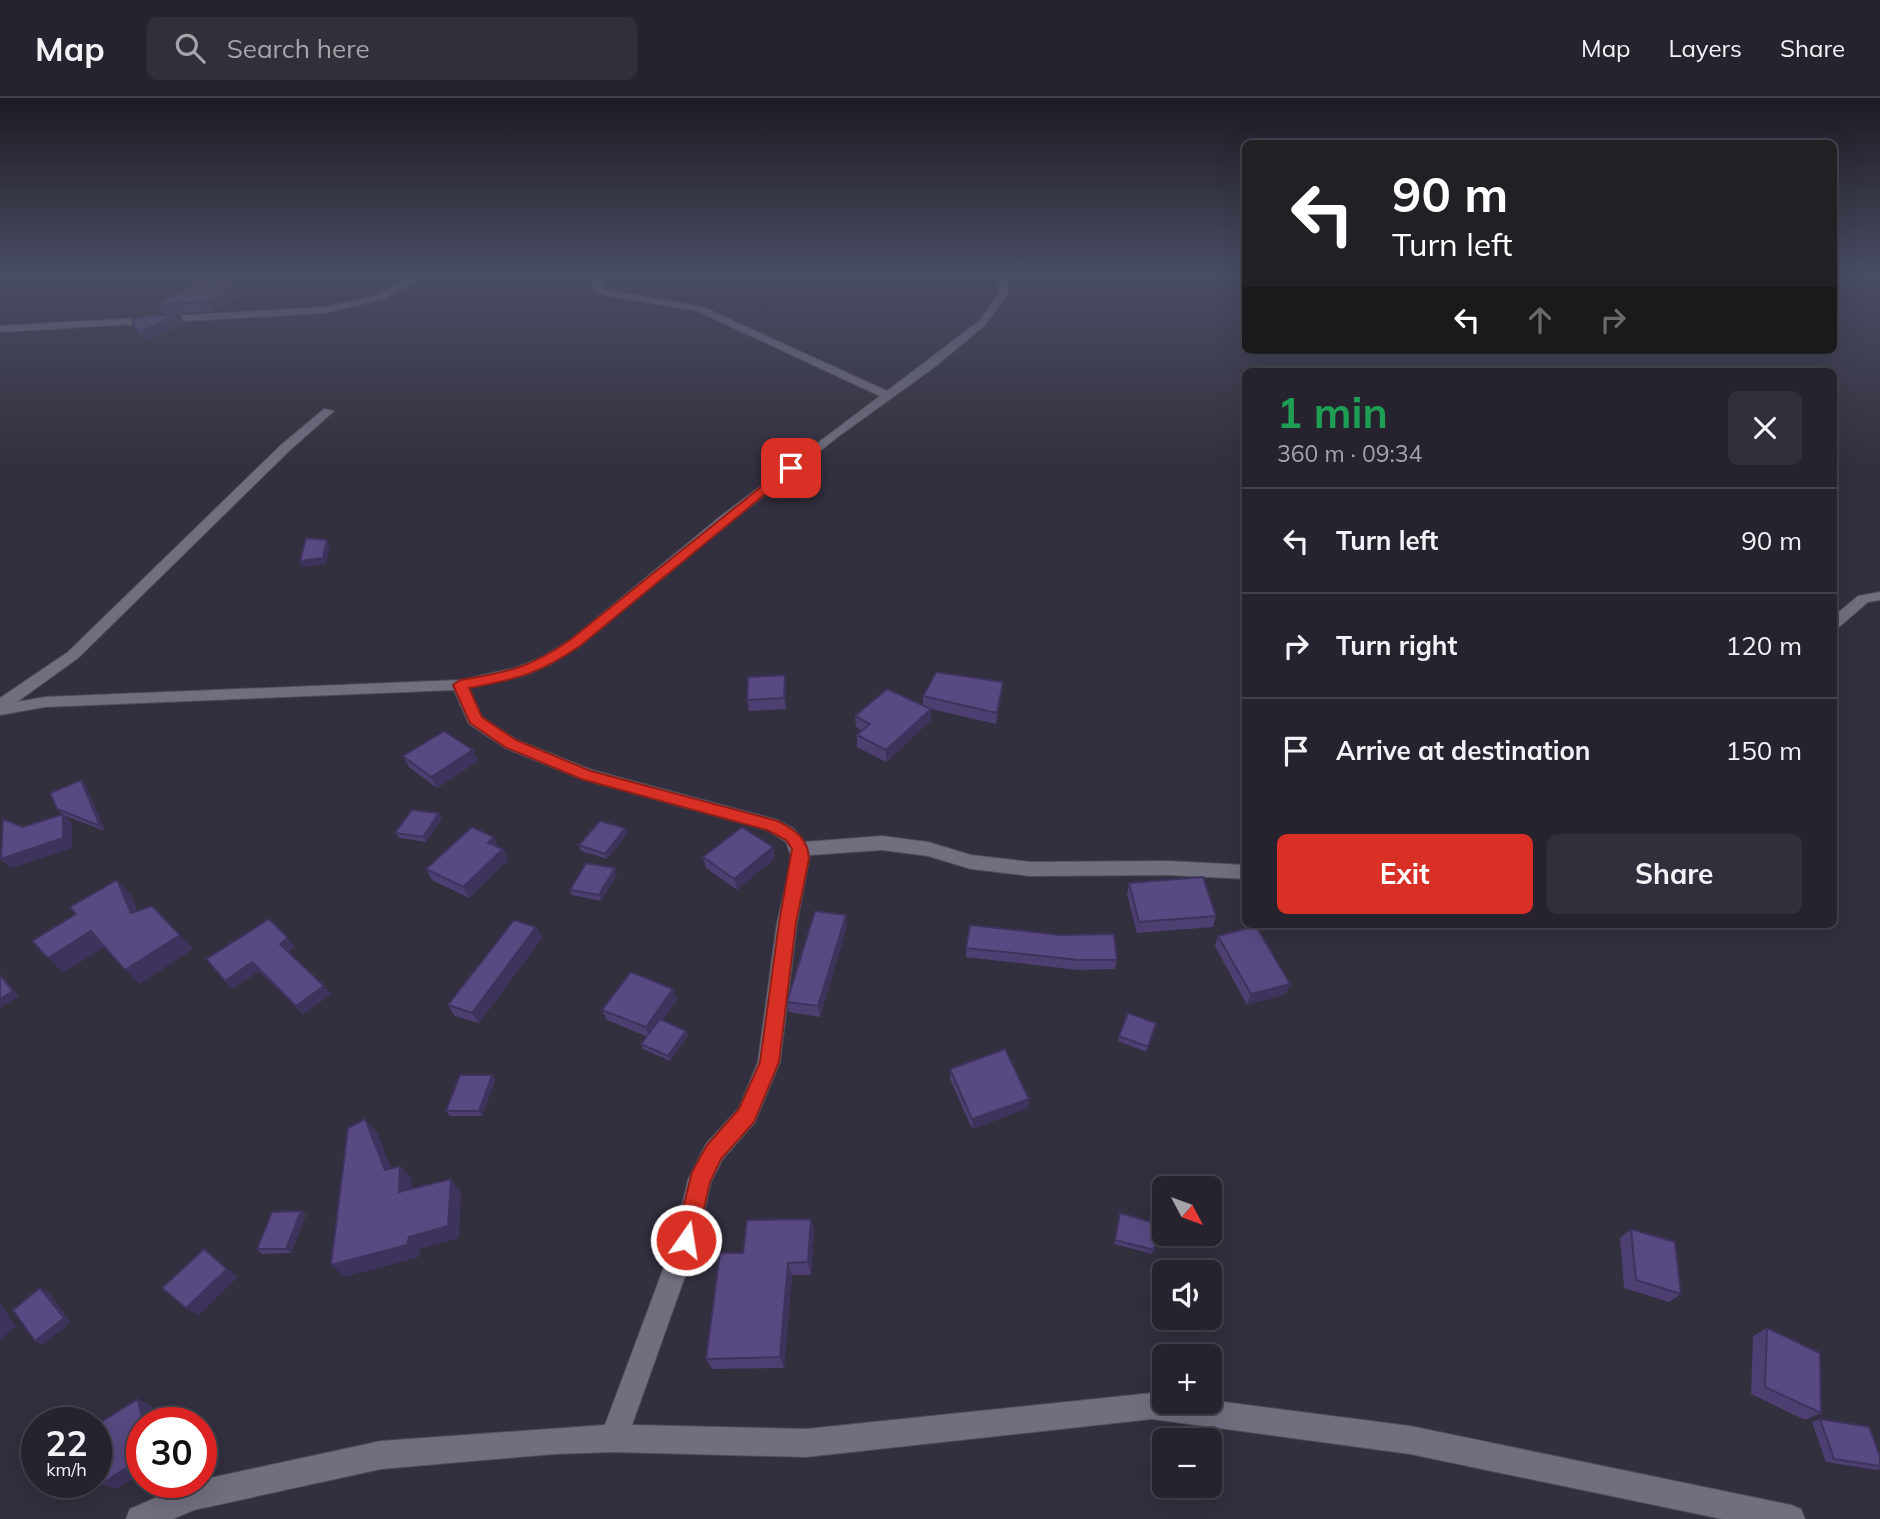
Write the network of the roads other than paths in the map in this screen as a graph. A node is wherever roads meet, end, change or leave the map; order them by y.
1 (761, 337) edge
2 (964, 337) edge
3 (888, 396) junction
4 (328, 411) dead end
5 (1880, 596) edge
6 (1837, 621) edge
7 (460, 685) junction
8 (0, 708) edge
9 (801, 849) junction
10 (1242, 872) edge
11 (614, 1438) junction
12 (140, 1519) edge
13 (1791, 1519) edge

1 - 3 street
2 - 3 street
3 - 7 street
4 - 8 street
5 - 6 street
7 - 8 street
7 - 9 street
9 - 10 street
9 - 11 street
11 - 12 street
11 - 13 street

